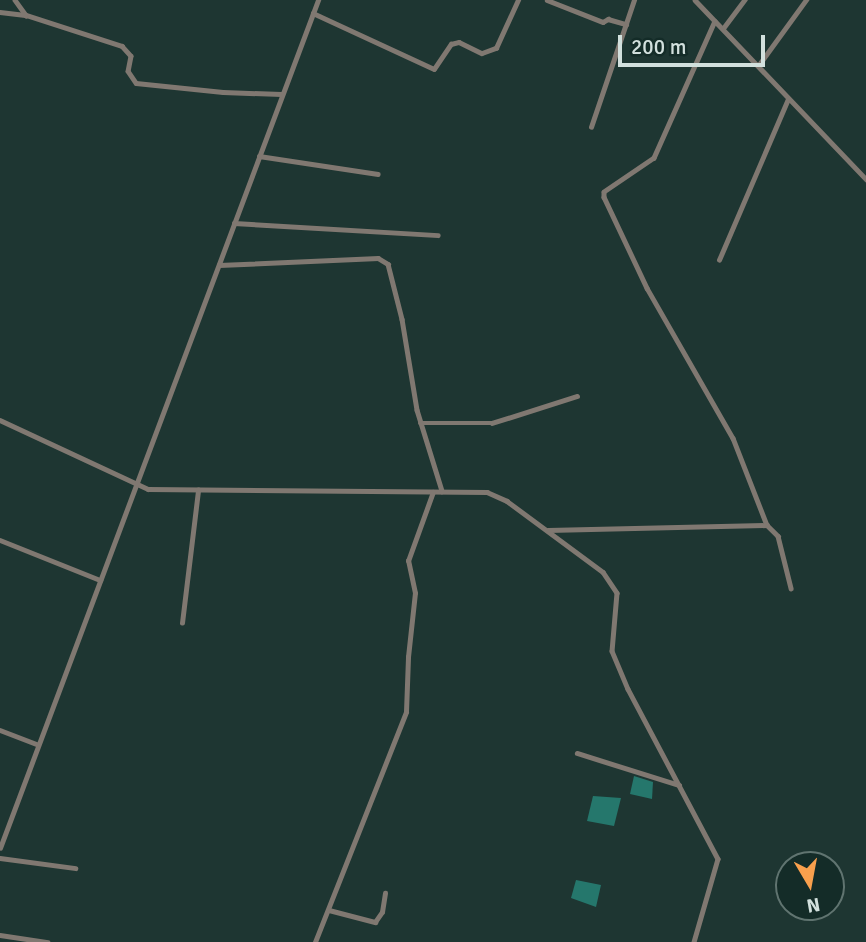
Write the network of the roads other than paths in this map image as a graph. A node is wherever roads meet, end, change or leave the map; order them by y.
1 (15, 0) edge
2 (318, 0) edge
3 (518, 0) edge
4 (547, 0) edge
5 (634, 0) edge
6 (695, 0) edge
7 (744, 0) edge
8 (806, 0) edge
9 (0, 12) edge
10 (313, 13) junction
11 (26, 15) junction
12 (715, 21) junction
13 (626, 24) junction
14 (724, 27) junction
15 (758, 66) junction
16 (281, 94) junction
17 (788, 99) junction
18 (591, 127) dead end
19 (259, 156) junction
20 (378, 174) dead end
21 (866, 179) edge
22 (234, 223) junction
23 (438, 235) dead end
24 (719, 260) dead end
25 (219, 265) junction
26 (577, 396) dead end
27 (0, 419) edge
28 (420, 423) junction
29 (134, 485) junction
30 (198, 490) junction
31 (442, 491) junction
32 (433, 492) junction
33 (768, 525) junction
34 (547, 530) junction
35 (0, 540) edge
36 (100, 580) junction
37 (791, 588) dead end
38 (182, 623) dead end
39 (0, 730) edge
40 (37, 744) junction
41 (577, 753) dead end
42 (680, 786) junction
43 (0, 848) edge
44 (0, 858) edge
45 (75, 868) dead end
46 (385, 893) dead end
47 (329, 910) junction
48 (0, 935) edge
49 (47, 942) edge
50 (314, 942) edge
51 (694, 942) edge

1 - 11 street
2 - 10 street
3 - 10 street
4 - 13 street
5 - 13 street
6 - 12 street
7 - 14 street
8 - 15 street
9 - 11 street
10 - 16 street
11 - 16 street
12 - 14 street
12 - 33 street
13 - 18 street
14 - 15 street
15 - 17 street
16 - 19 street
17 - 21 street
17 - 24 street
19 - 20 street
19 - 22 street
22 - 23 street
22 - 25 street
25 - 28 street
25 - 29 street
26 - 28 street
27 - 29 street
28 - 31 street
29 - 30 street
29 - 36 street
30 - 32 street
30 - 38 street
31 - 32 street
31 - 34 street
32 - 47 street
33 - 34 street
33 - 37 street
34 - 42 street
35 - 36 street
36 - 40 street
39 - 40 street
40 - 43 street
41 - 42 street
42 - 51 street
44 - 45 street
46 - 47 street
47 - 50 street
48 - 49 street

